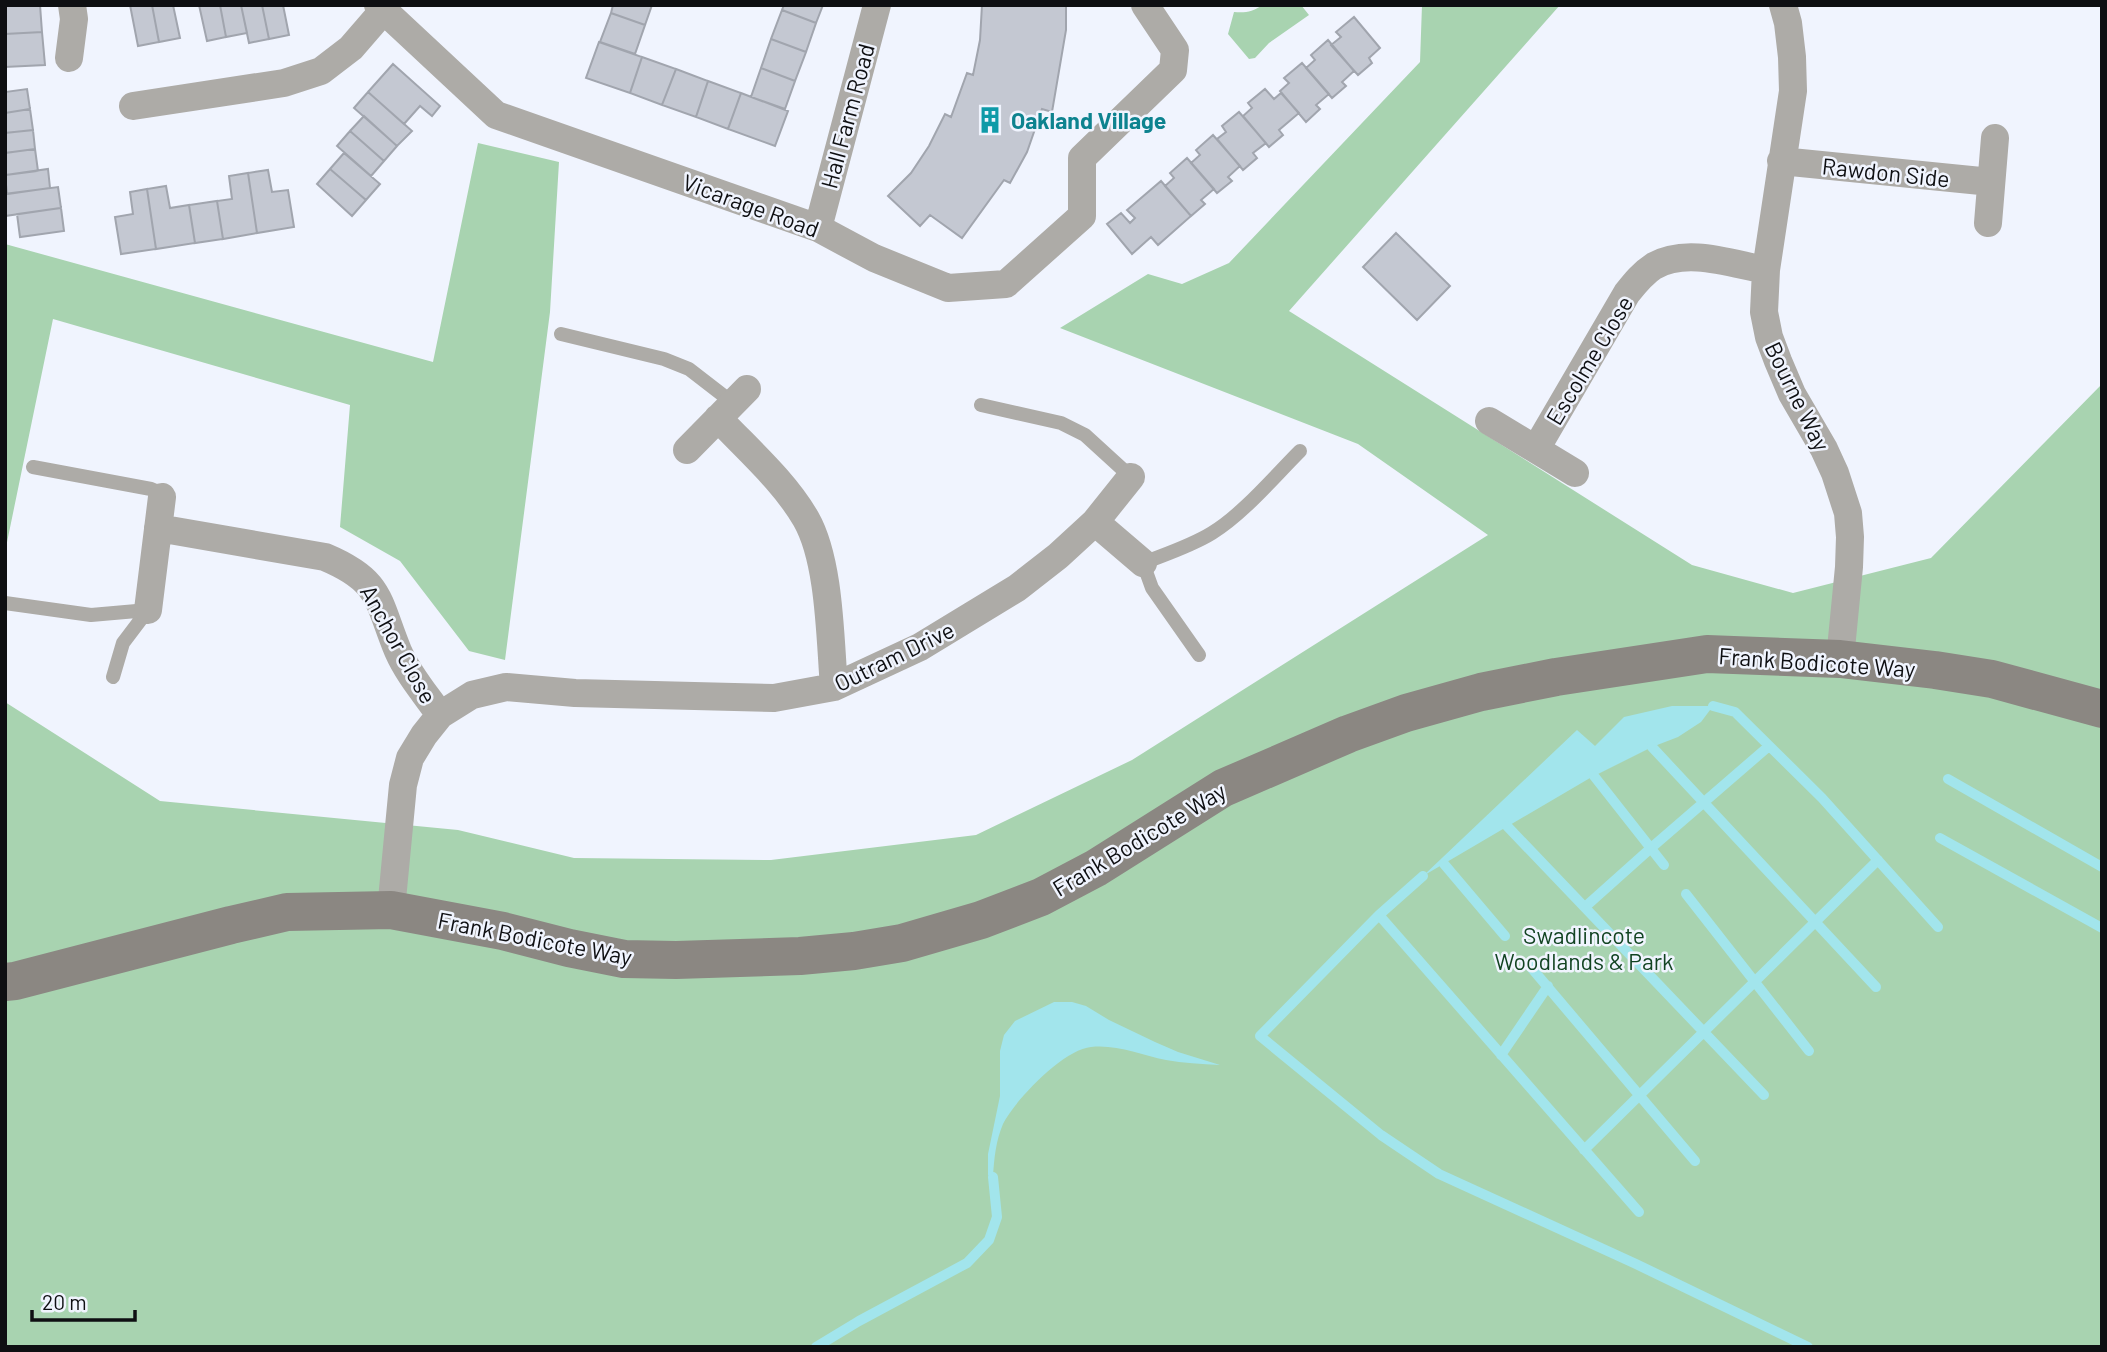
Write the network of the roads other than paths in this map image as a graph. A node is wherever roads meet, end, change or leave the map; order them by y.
1 (72, 5) edge
2 (877, 5) edge
3 (1146, 5) edge
4 (1783, 5) edge
5 (381, 8) edge
6 (69, 58) dead end
7 (132, 106) dead end
8 (1995, 138) dead end
9 (1781, 161) junction
10 (1991, 182) junction
11 (1988, 223) dead end
12 (818, 228) junction
13 (1766, 270) junction
14 (561, 334) dead end
15 (732, 403) junction
16 (981, 405) dead end
17 (1489, 421) dead end
18 (1536, 449) junction
19 (687, 450) dead end
20 (1300, 451) dead end
21 (33, 467) dead end
22 (1575, 472) dead end
23 (1131, 477) joint
24 (162, 498) joint
25 (1095, 522) junction
26 (158, 528) junction
27 (1143, 563) junction
28 (5, 603) edge
29 (148, 610) junction
30 (1199, 655) dead end
31 (1840, 659) junction
32 (113, 677) dead end
33 (834, 687) junction
34 (2102, 709) edge
35 (440, 715) junction
36 (391, 910) junction
37 (5, 982) edge

1 - 6 street
2 - 12 street, Hall Farm Road
3 - 12 street, Vicarage Road
4 - 9 street, Bourne Way
5 - 7 street
5 - 12 street, Vicarage Road
8 - 10 street
9 - 10 street, Rawdon Side
9 - 13 street, Bourne Way
10 - 11 street
13 - 18 street, Escolme Close
13 - 31 street, Bourne Way
14 - 15 lane
15 - 19 street
15 - 33 street
16 - 23 lane
17 - 18 street, Escolme Close
18 - 22 street, Escolme Close
20 - 27 lane
21 - 24 lane
23 - 25 street, Outram Drive
24 - 26 street
25 - 27 street
25 - 33 street, Outram Drive
26 - 29 street
26 - 35 street, Anchor Close
27 - 30 lane
28 - 29 lane
29 - 32 lane
31 - 34 street, Frank Bodicote Way
31 - 36 street, Frank Bodicote Way
33 - 35 street, Outram Drive
35 - 36 street, Anchor Close
36 - 37 street, Frank Bodicote Way

